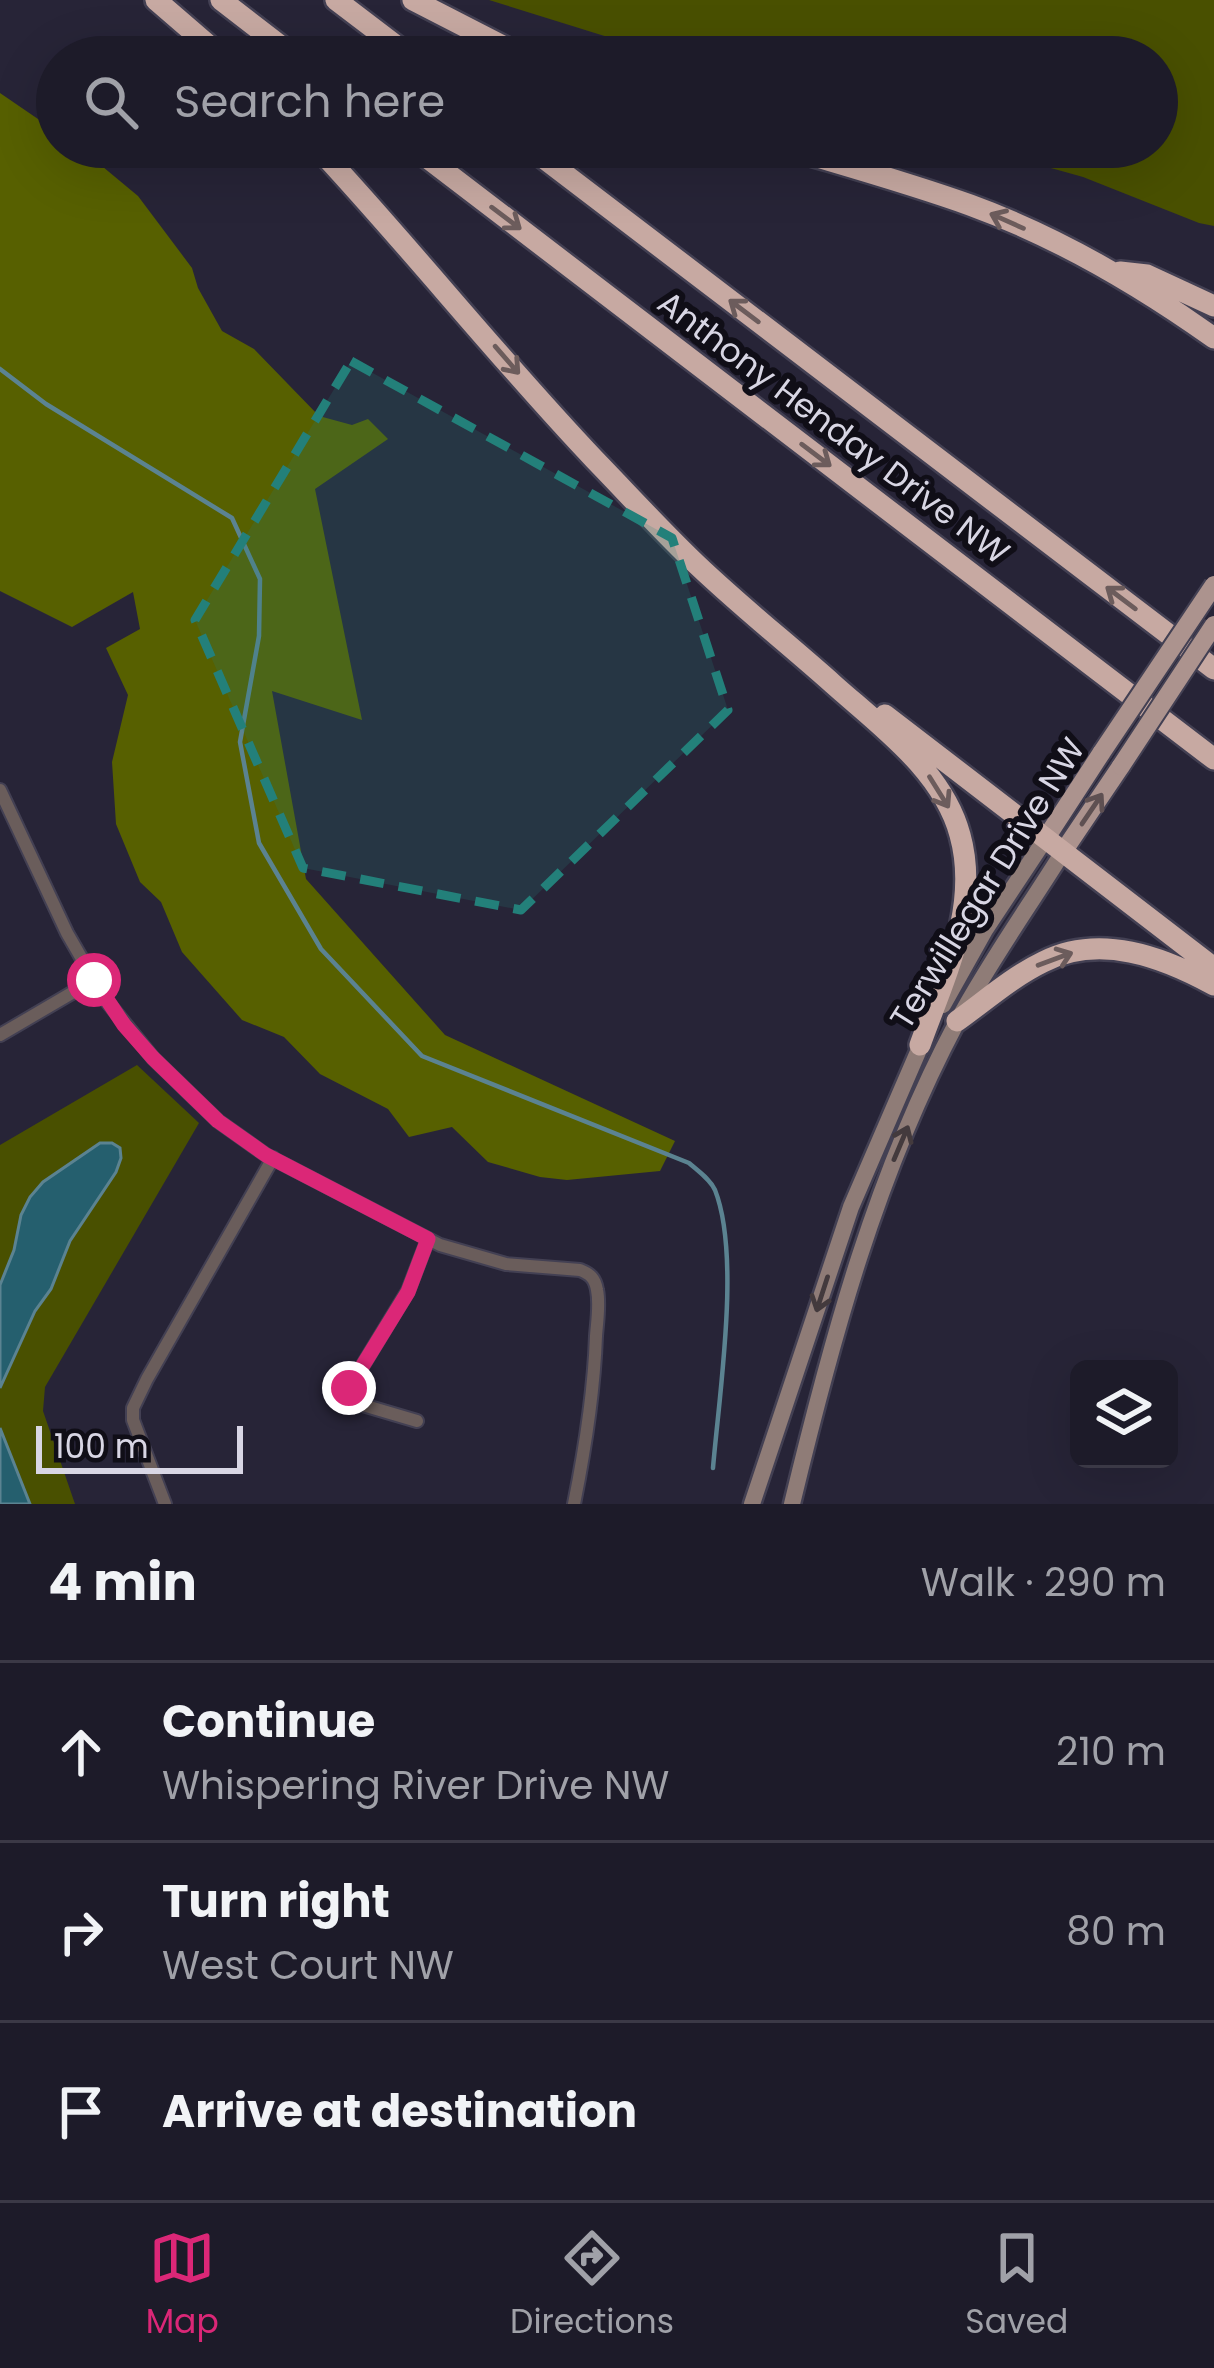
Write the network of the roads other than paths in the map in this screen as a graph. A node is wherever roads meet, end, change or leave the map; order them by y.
1 (156, 0) edge
2 (221, 0) edge
3 (336, 0) edge
4 (413, 0) edge
5 (198, 36) edge
6 (268, 36) edge
7 (383, 36) edge
8 (483, 36) edge
9 (337, 168) edge
10 (440, 168) edge
11 (557, 168) edge
12 (850, 168) edge
13 (1112, 271) junction
14 (1214, 306) edge
15 (1214, 338) edge
16 (1214, 585) edge
17 (766, 623) junction
18 (1214, 626) edge
19 (1214, 669) edge
20 (1214, 760) edge
21 (0, 790) edge
22 (16, 821) junction
23 (0, 829) edge
24 (1054, 845) junction
25 (1214, 968) edge
26 (94, 980) junction
27 (1214, 986) edge
28 (957, 1021) junction
29 (0, 1035) edge
30 (920, 1045) junction
31 (273, 1158) junction
32 (428, 1239) junction
33 (417, 1421) dead end
34 (165, 1504) edge
35 (574, 1504) edge
36 (752, 1504) edge
37 (792, 1504) edge

1 - 5 highway
2 - 6 highway
3 - 7 highway
4 - 8 highway
9 -> 17 highway
10 -> 20 highway, Anthony Henday Drive NW
19 -> 11 highway, Anthony Henday Drive NW
13 -> 12 highway
13 - 14 highway
13 - 15 highway
16 - 24 main road, Terwillegar Drive NW, bridge
17 - 24 highway
17 -> 30 highway
24 -> 18 main road, Terwillegar Drive NW, bridge
21 - 22 street
22 - 23 street
22 - 26 street
24 - 25 highway
24 - 28 main road, Terwillegar Drive NW
24 - 30 main road, Terwillegar Drive NW
26 - 29 street
26 - 31 street
28 -> 27 highway
37 -> 28 main road, Terwillegar Drive NW
30 -> 36 main road, Terwillegar Drive NW
31 - 32 street
31 - 34 street
32 - 33 street
32 - 35 street

